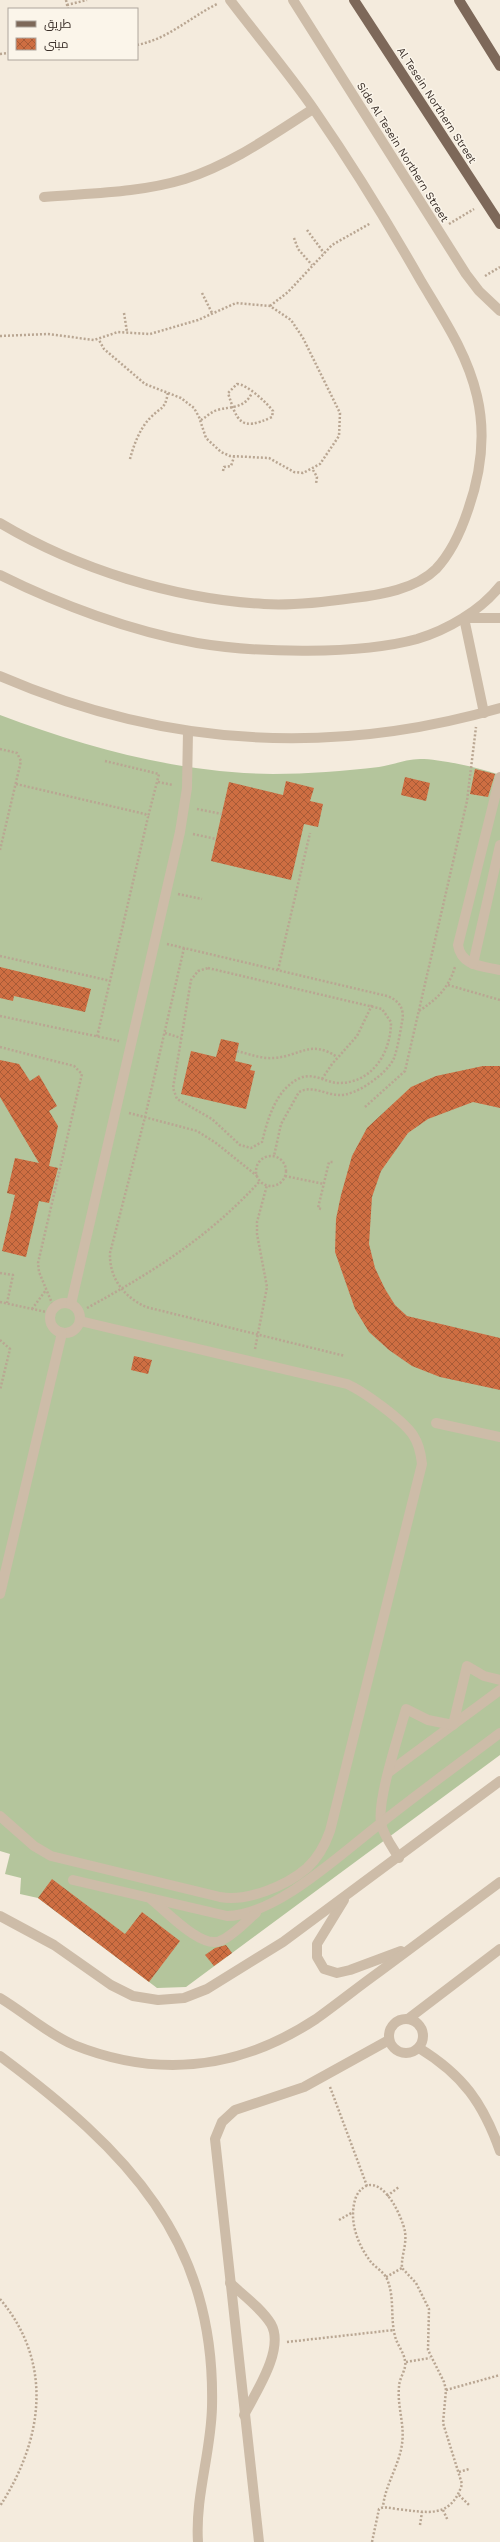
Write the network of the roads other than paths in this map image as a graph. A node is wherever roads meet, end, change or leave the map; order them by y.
1 (230, 0) edge
2 (293, 0) edge
3 (354, 0) edge
4 (459, 0) edge
5 (500, 66) edge
6 (314, 109) junction
7 (44, 197) dead end
8 (500, 224) edge
9 (500, 311) edge
10 (0, 523) edge
11 (0, 575) edge
12 (500, 586) edge
13 (464, 618) junction
14 (500, 618) edge
15 (0, 676) edge
16 (500, 708) edge
17 (480, 714) junction
18 (188, 731) junction
19 (500, 777) edge
20 (500, 845) edge
21 (473, 964) junction
22 (500, 970) edge
23 (71, 1304) junction
24 (80, 1321) junction
25 (62, 1333) junction
26 (436, 1423) dead end
27 (500, 1437) edge
28 (0, 1594) edge
29 (500, 1680) edge
30 (500, 1690) edge
31 (453, 1725) junction
32 (500, 1733) edge
33 (389, 1772) junction
34 (500, 1781) edge
35 (0, 1816) edge
36 (381, 1823) junction
37 (399, 1858) junction
38 (73, 1880) dead end
39 (500, 1882) edge
40 (346, 1896) junction
41 (150, 1898) junction
42 (263, 1908) junction
43 (0, 1916) edge
44 (411, 1947) junction
45 (500, 1949) edge
46 (0, 1998) edge
47 (408, 2019) junction
48 (390, 2040) junction
49 (418, 2048) junction
50 (0, 2056) edge
51 (500, 2151) edge
52 (230, 2283) junction
53 (244, 2415) junction
54 (198, 2542) edge
55 (258, 2542) edge

1 - 6 street
2 - 9 street, Side Al Tesein Northern Street
3 - 8 main road, Al Tesein Northern Street
4 - 5 main road
6 - 7 street
6 - 10 street
11 - 13 street
12 - 13 street
13 - 14 street
13 - 17 street
15 - 18 street
16 - 17 street
17 - 18 street
18 - 23 street
19 - 21 street
20 - 21 street
21 - 22 street
23 - 24 street
23 - 25 street
24 - 25 street
24 - 35 street
25 - 28 street
26 - 27 street
29 - 31 street
30 - 31 street
31 - 33 street
31 - 33 street
32 - 36 street
33 - 36 street
34 - 37 street
36 - 37 street
36 - 42 street
37 - 40 street
38 - 41 street
39 - 44 street
40 - 43 street
40 - 44 street
41 - 42 street
41 - 42 street
44 - 46 street
45 - 47 street
47 - 48 street
47 - 49 street
48 - 49 street
48 - 52 street
49 - 51 street
50 - 54 street
52 - 53 street
52 - 53 street
53 - 55 street

